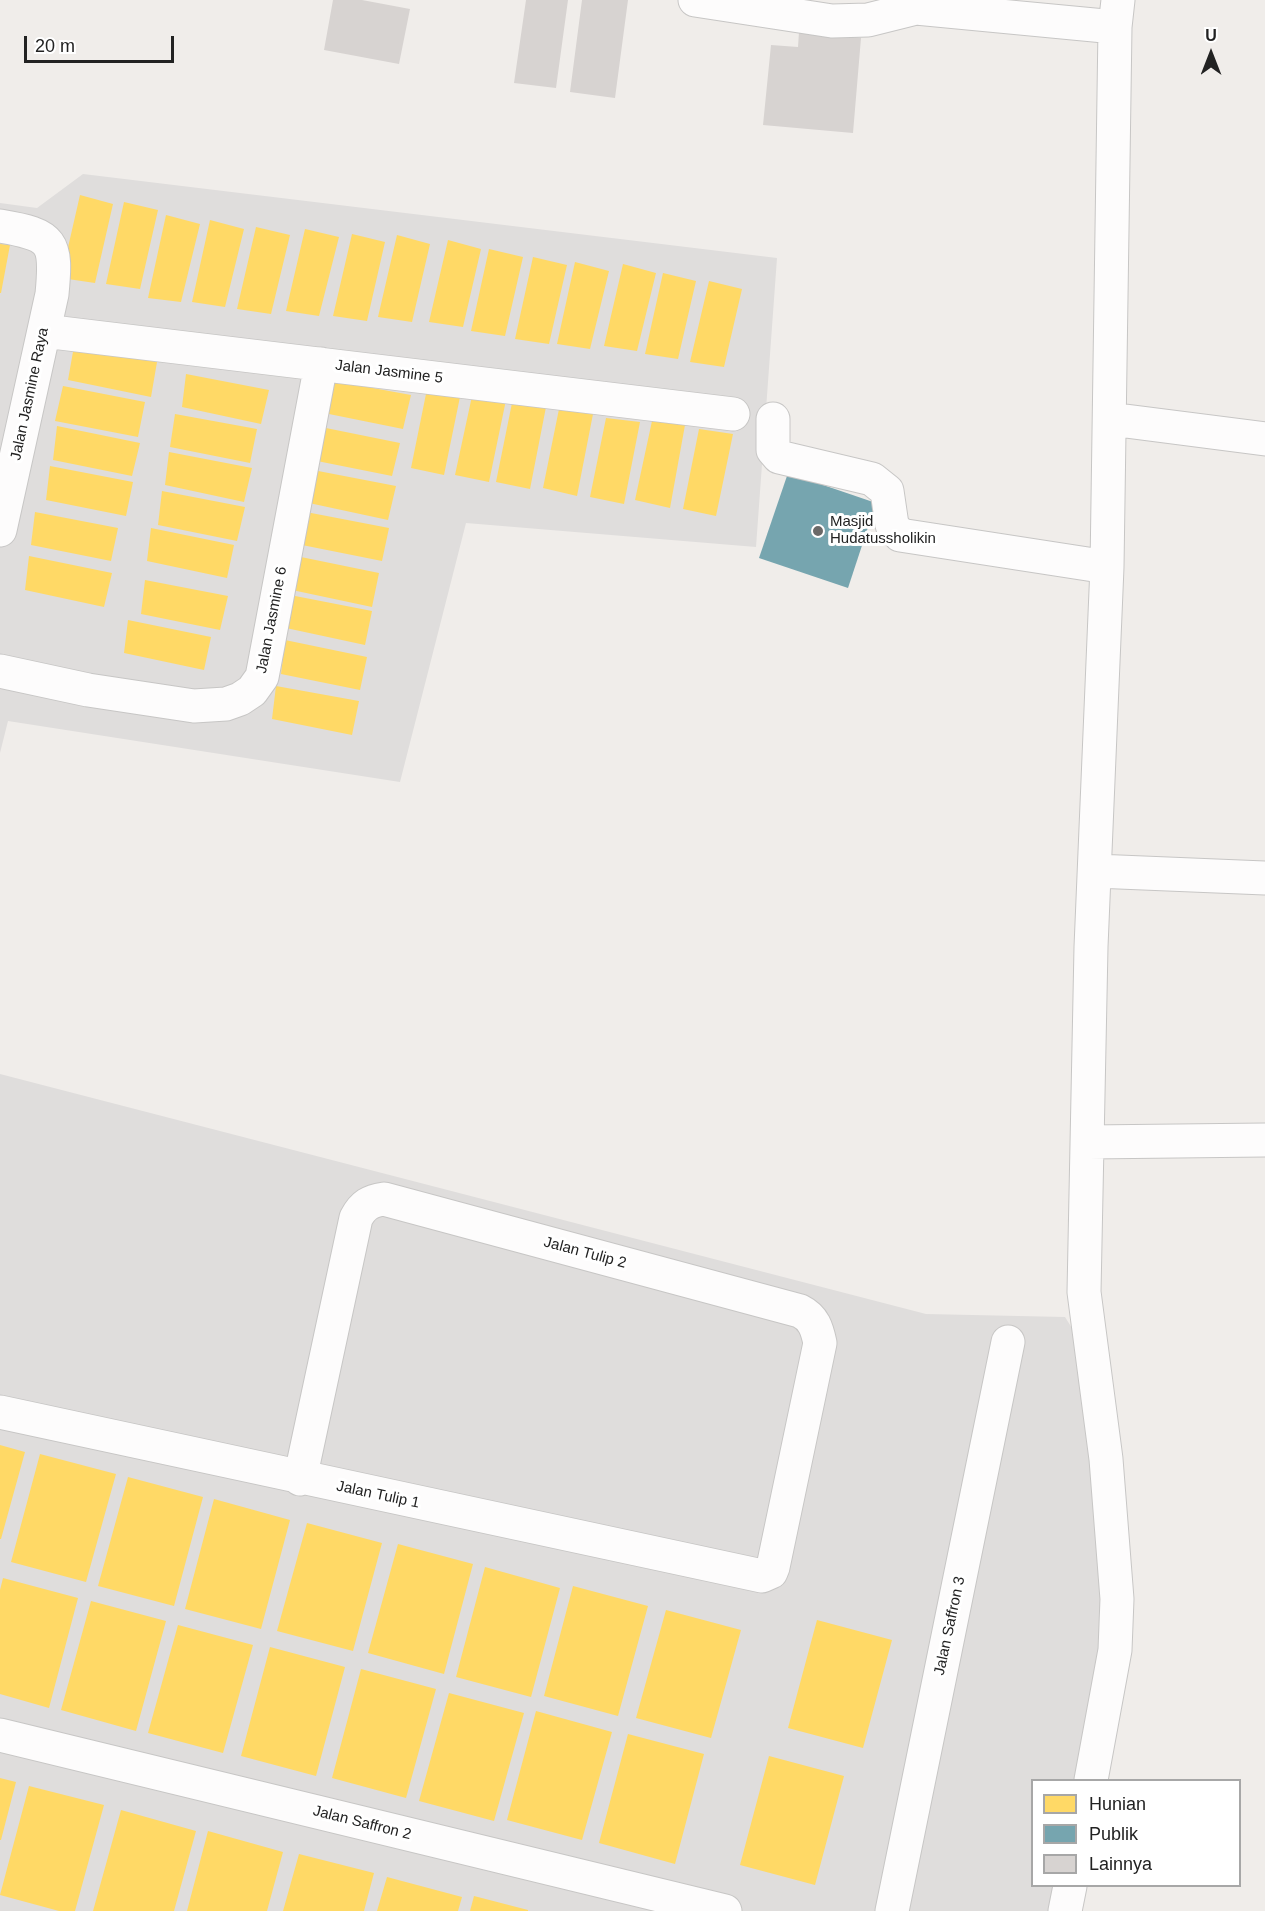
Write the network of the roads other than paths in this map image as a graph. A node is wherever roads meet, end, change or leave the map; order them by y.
1 (695, 0) edge
2 (1117, 14) edge
3 (0, 226) edge
4 (44, 331) junction
5 (321, 364) junction
6 (734, 414) dead end
7 (773, 419) dead end
8 (1110, 419) junction
9 (1265, 439) edge
10 (1, 522) edge
11 (1107, 567) junction
12 (0, 670) edge
13 (1095, 872) junction
14 (1265, 878) edge
15 (1265, 1140) edge
16 (1089, 1142) junction
17 (1008, 1342) dead end
18 (0, 1412) edge
19 (300, 1479) junction
20 (757, 1575) joint
21 (0, 1735) edge
22 (1091, 1779) edge
23 (1070, 1887) edge
24 (724, 1911) edge
25 (892, 1911) edge
26 (1065, 1911) edge

1 - 2 street
2 - 8 street
3 - 4 street, Jalan Jasmine Raya
4 - 5 street, Jalan Jasmine 5
4 - 10 street, Jalan Jasmine Raya
5 - 6 street, Jalan Jasmine 5
5 - 12 street, Jalan Jasmine 6
7 - 11 street
8 - 9 street
8 - 11 street
11 - 13 street
13 - 14 street
13 - 16 street
15 - 16 street
16 - 22 street
17 - 25 street, Jalan Saffron 3
18 - 19 street, Jalan Tulip 1
19 - 20 street, Jalan Tulip 1
19 - 20 street, Jalan Tulip 2
21 - 24 street, Jalan Saffron 2
23 - 26 street

